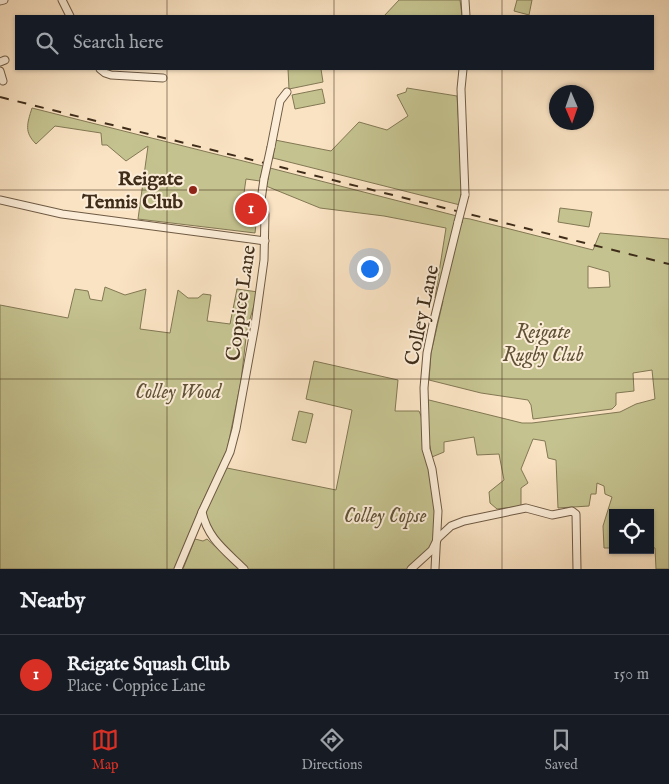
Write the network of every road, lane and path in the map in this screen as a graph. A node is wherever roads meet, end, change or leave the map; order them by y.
1 (4, 0) edge
2 (62, 0) edge
3 (465, 0) edge
4 (0, 1) edge
5 (70, 15) edge
6 (466, 15) edge
7 (101, 70) edge
8 (463, 70) edge
9 (0, 71) edge
10 (163, 78) dead end
11 (2, 81) dead end
12 (287, 92) dead end
13 (0, 200) edge
14 (264, 241) junction
15 (202, 512) junction
16 (438, 538) junction
17 (178, 569) edge
18 (244, 569) edge
19 (411, 569) edge
20 (435, 569) edge
21 (577, 569) edge

1 - 4 street
2 - 5 street
3 - 6 street
7 - 10 street
8 - 16 street, Colley Lane, bridge
9 - 11 street
12 - 14 street, Coppice Lane, bridge
13 - 14 street
14 - 15 street, Coppice Lane
15 - 17 street, Coppice Lane
15 - 18 street
16 - 19 street
16 - 20 street, Colley Lane
16 - 21 street

